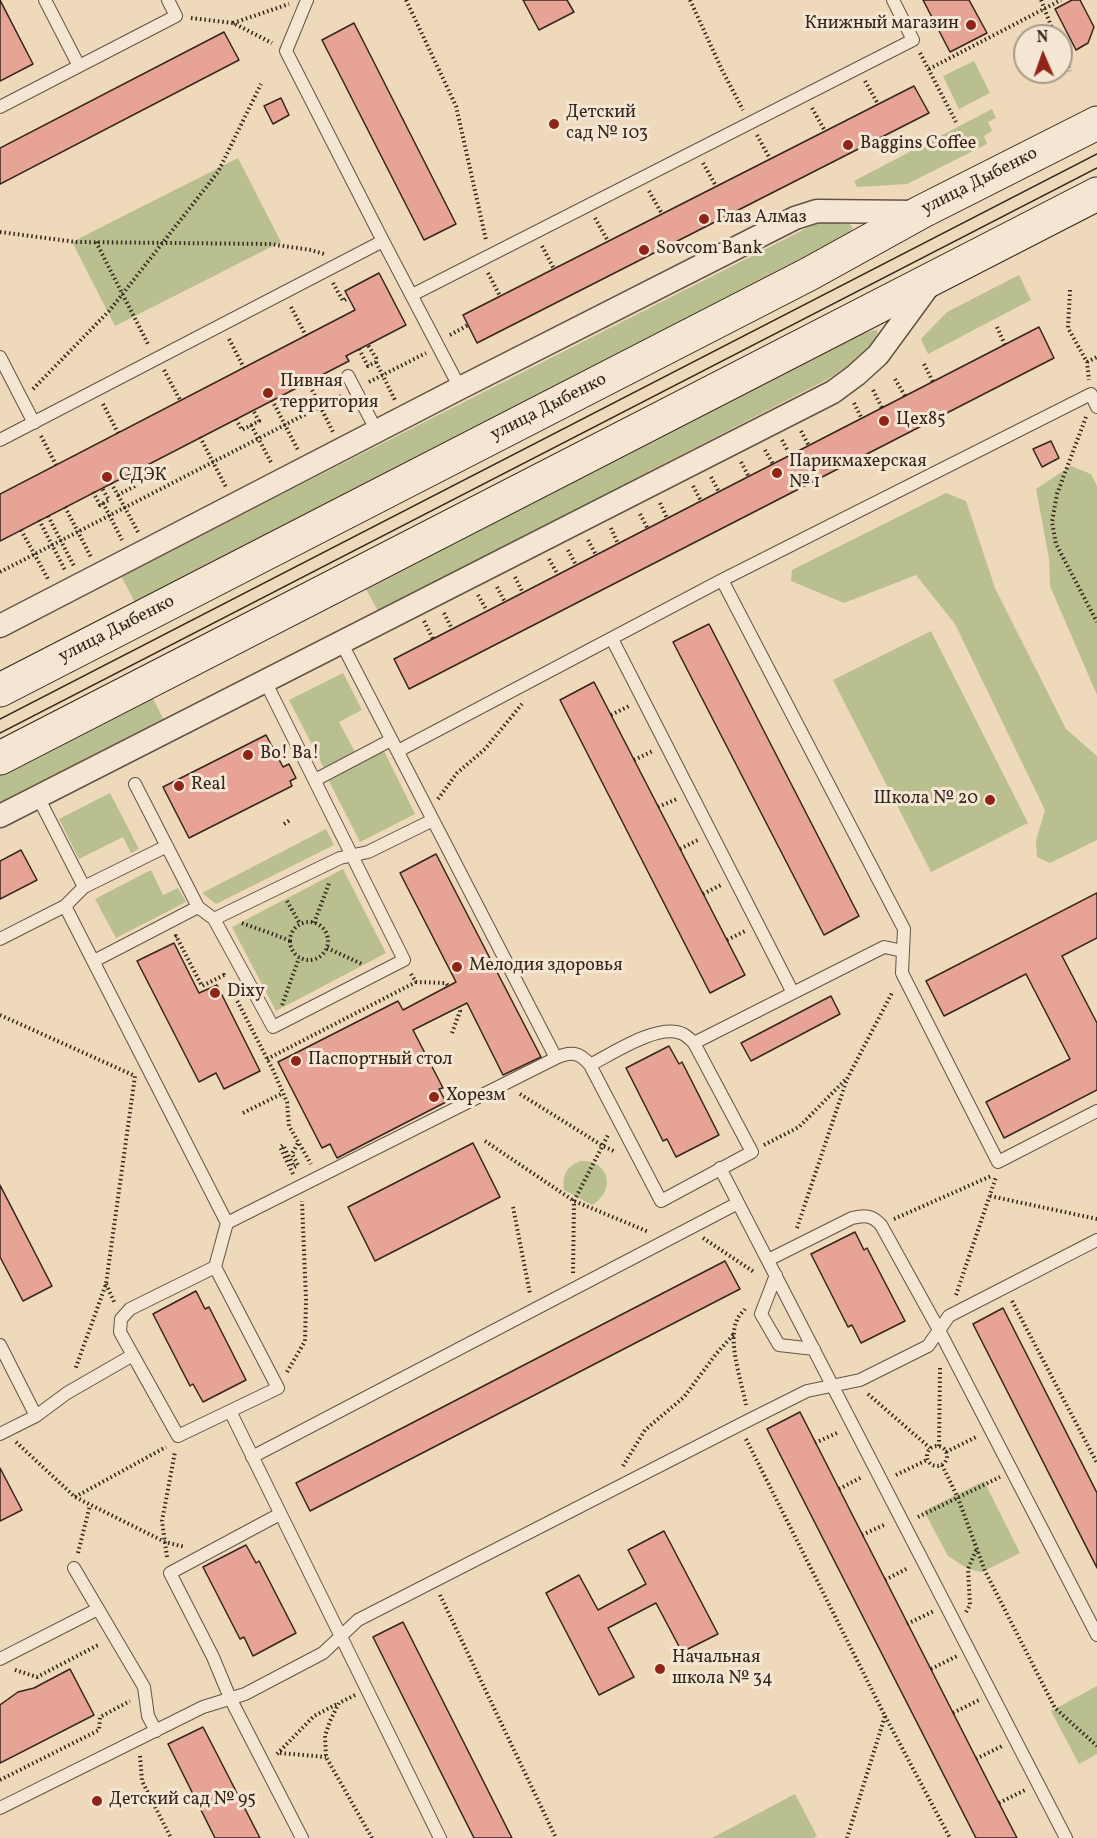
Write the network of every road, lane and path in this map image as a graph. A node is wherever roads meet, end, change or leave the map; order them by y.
1 (45, 0) edge
2 (168, 0) edge
3 (299, 0) edge
4 (307, 0) edge
5 (406, 0) edge
6 (690, 0) edge
7 (893, 0) edge
8 (1041, 0) edge
9 (1061, 0) edge
10 (1043, 9) junction
11 (176, 16) junction
12 (233, 23) junction
13 (1050, 24) edge
14 (913, 40) junction
15 (286, 51) junction
16 (78, 66) junction
17 (858, 68) junction
18 (929, 69) junction
19 (261, 84) dead end
20 (806, 94) junction
21 (878, 104) dead end
22 (0, 107) edge
23 (956, 122) dead end
24 (750, 123) junction
25 (1097, 123) edge
26 (825, 131) dead end
27 (696, 150) junction
28 (770, 159) dead end
29 (642, 178) junction
30 (716, 186) dead end
31 (1097, 194) edge
32 (588, 205) junction
33 (921, 212) junction
34 (662, 214) dead end
35 (0, 232) edge
36 (535, 232) junction
37 (383, 241) junction
38 (608, 242) dead end
39 (96, 243) junction
40 (163, 243) junction
41 (485, 258) junction
42 (344, 261) junction
43 (554, 269) dead end
44 (327, 270) junction
45 (935, 277) junction
46 (1070, 290) dead end
47 (284, 293) junction
48 (123, 295) junction
49 (412, 295) junction
50 (500, 296) dead end
51 (348, 298) dead end
52 (222, 325) junction
53 (468, 325) dead end
54 (997, 327) dead end
55 (459, 330) dead end
56 (306, 336) dead end
57 (369, 345) dead end
58 (1005, 345) dead end
59 (438, 346) junction
60 (359, 350) dead end
61 (0, 357) edge
62 (1097, 357) edge
63 (156, 359) junction
64 (376, 362) junction
65 (1087, 362) junction
66 (924, 364) dead end
67 (244, 368) dead end
68 (383, 375) junction
69 (348, 376) dead end
70 (896, 379) dead end
71 (308, 382) dead end
72 (933, 382) dead end
73 (460, 388) junction
74 (355, 389) junction
75 (873, 390) dead end
76 (95, 391) junction
77 (1090, 394) junction
78 (905, 396) dead end
79 (22, 400) junction
80 (180, 400) dead end
81 (272, 400) dead end
82 (853, 401) dead end
83 (398, 406) dead end
84 (320, 407) junction
85 (1097, 407) edge
86 (882, 408) dead end
87 (253, 410) dead end
88 (236, 419) dead end
89 (862, 419) dead end
90 (371, 420) dead end
91 (34, 423) junction
92 (251, 425) junction
93 (285, 425) junction
94 (118, 433) dead end
95 (200, 437) dead end
96 (781, 437) dead end
97 (336, 438) dead end
98 (258, 439) junction
99 (0, 440) edge
100 (806, 440) dead end
101 (809, 446) dead end
102 (790, 455) dead end
103 (302, 456) dead end
104 (770, 458) dead end
105 (213, 462) junction
106 (56, 465) dead end
107 (773, 465) dead end
108 (275, 470) dead end
109 (746, 471) dead end
110 (710, 473) dead end
111 (128, 474) dead end
112 (749, 477) dead end
113 (111, 483) dead end
114 (102, 488) dead end
115 (93, 492) dead end
116 (719, 492) dead end
117 (229, 493) dead end
118 (118, 495) junction
119 (698, 496) dead end
120 (700, 501) dead end
121 (103, 503) junction
122 (65, 507) dead end
123 (125, 507) junction
124 (638, 510) dead end
125 (664, 512) dead end
126 (48, 516) dead end
127 (109, 516) junction
128 (668, 518) dead end
129 (39, 520) dead end
130 (648, 529) dead end
131 (21, 530) dead end
132 (78, 532) junction
133 (615, 537) dead end
134 (141, 538) dead end
135 (61, 541) junction
136 (618, 544) dead end
137 (52, 545) junction
138 (125, 546) dead end
139 (567, 546) dead end
140 (593, 549) dead end
141 (34, 554) junction
142 (596, 555) dead end
143 (94, 563) dead end
144 (576, 565) dead end
145 (554, 569) dead end
146 (77, 571) dead end
147 (0, 572) edge
148 (558, 575) dead end
149 (68, 576) dead end
150 (722, 580) junction
151 (495, 583) dead end
152 (50, 585) dead end
153 (519, 586) dead end
154 (523, 593) dead end
155 (505, 602) dead end
156 (483, 605) dead end
157 (487, 611) dead end
158 (423, 619) dead end
159 (1097, 622) edge
160 (448, 623) dead end
161 (0, 627) edge
162 (452, 629) dead end
163 (433, 639) dead end
164 (612, 639) junction
165 (341, 642) junction
166 (535, 678) junction
167 (266, 681) junction
168 (0, 690) edge
169 (395, 745) junction
170 (0, 758) edge
171 (315, 780) junction
172 (135, 784) dead end
173 (38, 797) junction
174 (0, 816) edge
175 (431, 816) junction
176 (290, 820) dead end
177 (284, 824) dead end
178 (167, 846) junction
179 (353, 856) junction
180 (340, 858) junction
181 (84, 887) junction
182 (279, 887) junction
183 (65, 906) junction
184 (198, 907) junction
185 (217, 917) junction
186 (314, 923) junction
187 (300, 924) junction
188 (0, 939) edge
189 (168, 940) dead end
190 (290, 940) junction
191 (327, 948) junction
192 (903, 951) junction
193 (299, 958) junction
194 (404, 960) junction
195 (94, 961) junction
196 (380, 973) junction
197 (902, 973) junction
198 (416, 982) junction
199 (448, 986) dead end
200 (793, 993) junction
201 (458, 1007) dead end
202 (0, 1015) edge
203 (273, 1027) junction
204 (452, 1033) dead end
205 (694, 1043) junction
206 (280, 1045) dead end
207 (283, 1050) junction
208 (556, 1058) junction
209 (267, 1059) junction
210 (590, 1065) junction
211 (847, 1079) junction
212 (504, 1084) junction
213 (283, 1093) junction
214 (1097, 1111) edge
215 (243, 1113) dead end
216 (617, 1118) junction
217 (485, 1141) dead end
218 (298, 1143) junction
219 (603, 1146) junction
220 (762, 1146) dead end
221 (307, 1159) dead end
222 (640, 1161) junction
223 (720, 1168) junction
224 (292, 1171) dead end
225 (990, 1196) junction
226 (574, 1201) junction
227 (302, 1202) dead end
228 (738, 1203) junction
229 (513, 1207) dead end
230 (1097, 1219) edge
231 (227, 1222) junction
232 (881, 1225) junction
233 (688, 1229) junction
234 (1097, 1240) edge
235 (659, 1244) junction
236 (790, 1249) junction
237 (768, 1260) junction
238 (215, 1267) junction
239 (772, 1279) junction
240 (573, 1289) junction
241 (1007, 1293) dead end
242 (533, 1310) junction
243 (949, 1316) junction
244 (939, 1330) junction
245 (734, 1334) junction
246 (0, 1345) edge
247 (814, 1349) junction
248 (133, 1355) junction
249 (940, 1374) dead end
250 (833, 1386) junction
251 (278, 1388) junction
252 (67, 1394) junction
253 (872, 1398) dead end
254 (230, 1411) junction
255 (36, 1416) junction
256 (744, 1423) junction
257 (853, 1425) junction
258 (2, 1433) edge
259 (178, 1436) junction
260 (977, 1437) dead end
261 (815, 1443) dead end
262 (939, 1446) junction
263 (930, 1448) junction
264 (946, 1452) junction
265 (252, 1457) junction
266 (927, 1460) junction
267 (1097, 1463) edge
268 (942, 1465) junction
269 (876, 1470) junction
270 (896, 1475) dead end
271 (998, 1478) dead end
272 (618, 1488) junction
273 (838, 1489) dead end
274 (75, 1497) junction
275 (958, 1498) junction
276 (90, 1504) junction
277 (280, 1514) junction
278 (900, 1517) junction
279 (916, 1518) dead end
280 (862, 1536) dead end
281 (165, 1542) junction
282 (977, 1548) junction
283 (206, 1553) junction
284 (923, 1561) junction
285 (74, 1568) joint
286 (170, 1573) junction
287 (885, 1580) dead end
288 (433, 1582) junction
289 (946, 1605) junction
290 (970, 1605) dead end
291 (98, 1609) junction
292 (907, 1624) dead end
293 (1097, 1635) edge
294 (340, 1636) junction
295 (114, 1637) junction
296 (969, 1650) junction
297 (5, 1664) edge
298 (931, 1669) dead end
299 (366, 1689) junction
300 (145, 1694) junction
301 (992, 1694) junction
302 (230, 1698) junction
303 (339, 1703) junction
304 (953, 1713) dead end
305 (885, 1716) junction
306 (156, 1731) junction
307 (1015, 1739) junction
308 (139, 1740) junction
309 (1097, 1746) edge
310 (280, 1753) junction
311 (327, 1757) junction
312 (976, 1759) dead end
313 (263, 1761) junction
314 (0, 1780) edge
315 (1038, 1784) junction
316 (999, 1803) dead end
317 (0, 1808) edge
318 (171, 1838) edge
319 (303, 1838) edge
320 (372, 1838) edge
321 (440, 1838) edge
322 (556, 1838) edge
323 (847, 1838) edge
324 (950, 1838) edge
325 (1066, 1838) edge

1 - 16 lane
2 - 11 lane
3 - 12 path
4 - 15 lane
5 - 41 path
6 - 24 path
7 - 14 lane
8 - 10 path
9 - 10 path
10 - 13 path
10 - 18 path
11 - 12 path
11 - 16 lane
12 - 15 path
14 - 17 lane
14 - 18 path
15 - 37 lane
16 - 22 lane
17 - 20 lane
17 - 21 path
18 - 23 path
19 - 40 path
20 - 24 lane
20 - 26 path
24 - 27 lane
24 - 28 path
25 - 33 main road, улица Дыбенко
27 - 29 lane
27 - 30 path
29 - 32 lane
29 - 34 path
31 - 45 main road
32 - 36 lane
32 - 38 path
33 - 73 street
33 - 168 main road, улица Дыбенко
35 - 39 path
36 - 41 lane
36 - 43 path
37 - 42 lane
37 - 49 lane
39 - 40 path
39 - 48 path
40 - 42 path
40 - 48 path
41 - 49 lane
41 - 50 path
42 - 44 lane
44 - 47 lane
44 - 51 path
45 - 165 street
45 - 170 main road
46 - 65 path
47 - 52 lane
47 - 56 path
48 - 63 path
48 - 79 path
49 - 59 lane
52 - 63 lane
52 - 67 path
53 - 55 path
54 - 58 path
57 - 64 path
59 - 68 path
59 - 73 lane
60 - 64 path
61 - 79 lane
62 - 65 path
63 - 76 lane
63 - 80 path
64 - 68 path
65 - 77 path
66 - 72 path
68 - 74 path
68 - 83 path
69 - 74 lane
70 - 78 path
71 - 84 path
73 - 161 street
74 - 84 path
74 - 90 lane
75 - 86 path
76 - 91 lane
76 - 94 path
77 - 85 lane
77 - 150 lane
77 - 159 path
79 - 91 lane
81 - 93 path
82 - 89 path
84 - 93 path
84 - 97 path
87 - 92 path
88 - 92 path
91 - 99 lane
91 - 106 path
92 - 98 path
93 - 98 path
93 - 103 path
95 - 105 path
96 - 102 path
98 - 105 path
98 - 108 path
100 - 101 path
104 - 107 path
105 - 117 path
105 - 123 path
109 - 112 path
110 - 116 path
111 - 118 path
113 - 118 path
114 - 121 path
115 - 121 path
118 - 123 path
119 - 120 path
121 - 127 path
122 - 132 path
123 - 127 path
123 - 134 path
124 - 130 path
125 - 128 path
126 - 135 path
127 - 132 path
127 - 138 path
129 - 137 path
131 - 141 path
132 - 135 path
132 - 143 path
133 - 136 path
135 - 137 path
135 - 146 path
137 - 141 path
137 - 149 path
139 - 144 path
140 - 142 path
141 - 147 path
141 - 152 path
145 - 148 path
150 - 164 lane
150 - 192 lane
151 - 155 path
153 - 154 path
156 - 157 path
158 - 163 path
160 - 162 path
164 - 166 lane
164 - 200 lane
165 - 167 street
165 - 169 lane
166 - 169 lane
166 - 175 path
167 - 171 lane
167 - 173 street
169 - 171 lane
169 - 175 lane
171 - 179 lane
172 - 178 lane
173 - 174 street
173 - 181 lane
175 - 179 lane
175 - 208 lane
176 - 177 path
178 - 181 lane
178 - 184 lane
179 - 180 lane
179 - 194 lane
180 - 182 lane
180 - 186 path
181 - 183 lane
182 - 185 lane
182 - 187 path
183 - 188 lane
183 - 195 lane
184 - 185 lane
184 - 195 lane
185 - 190 path
185 - 203 lane
186 - 187 path
186 - 191 path
187 - 190 path
189 - 209 path
190 - 193 path
191 - 193 path
191 - 196 path
192 - 197 lane
192 - 200 lane
193 - 203 path
194 - 196 lane
194 - 198 path
195 - 231 lane
196 - 203 lane
197 - 211 path
197 - 214 lane
198 - 199 path
198 - 207 path
200 - 205 lane
201 - 204 path
202 - 252 path
205 - 210 lane
205 - 223 lane
206 - 207 path
207 - 209 path
208 - 210 lane
208 - 212 lane
209 - 213 path
210 - 216 lane
211 - 220 path
211 - 236 path
212 - 219 path
212 - 231 lane
213 - 215 path
213 - 218 path
216 - 219 path
216 - 222 lane
217 - 226 path
218 - 221 path
218 - 224 path
219 - 222 path
219 - 226 path
222 - 223 lane
223 - 228 lane
225 - 230 path
225 - 232 path
225 - 243 path
226 - 235 path
226 - 240 path
227 - 251 path
228 - 233 lane
228 - 237 lane
229 - 242 path
231 - 238 lane
232 - 236 lane
232 - 244 lane
233 - 235 lane
233 - 239 path
234 - 243 lane
235 - 240 lane
236 - 237 lane
237 - 239 lane
238 - 248 lane
238 - 251 lane
239 - 245 path
239 - 247 lane
239 - 247 lane
240 - 242 lane
241 - 267 path
242 - 265 lane
243 - 244 lane
244 - 250 lane
244 - 293 lane
245 - 256 path
245 - 272 path
246 - 255 lane
247 - 250 lane
248 - 252 lane
248 - 259 lane
249 - 262 path
250 - 256 lane
250 - 257 lane
251 - 254 lane
252 - 255 lane
253 - 263 path
254 - 259 lane
254 - 265 lane
255 - 258 lane
256 - 272 lane
256 - 305 path
257 - 261 path
257 - 269 lane
258 - 274 path
259 - 274 path
259 - 281 path
260 - 264 path
262 - 263 path
262 - 264 path
263 - 266 path
264 - 268 path
265 - 277 lane
266 - 268 path
266 - 270 path
268 - 275 path
269 - 273 path
269 - 278 lane
271 - 275 path
272 - 288 lane
274 - 276 path
275 - 279 path
275 - 282 path
276 - 281 path
276 - 285 path
277 - 283 lane
277 - 294 lane
278 - 280 path
278 - 284 lane
281 - 283 path
281 - 286 path
282 - 290 path
282 - 309 path
283 - 286 lane
284 - 287 path
284 - 289 lane
285 - 291 lane
286 - 302 lane
288 - 294 lane
288 - 322 path
289 - 292 path
289 - 296 lane
291 - 295 lane
291 - 297 lane
294 - 299 lane
294 - 302 lane
295 - 297 path
295 - 300 lane
296 - 298 path
296 - 301 lane
299 - 303 path
299 - 321 lane
300 - 306 lane
300 - 314 path
301 - 304 path
301 - 307 lane
302 - 306 lane
302 - 313 lane
303 - 310 path
303 - 311 path
305 - 323 path
305 - 324 path
306 - 308 lane
307 - 312 path
307 - 315 lane
308 - 317 lane
308 - 318 path
310 - 311 path
310 - 313 path
311 - 320 path
313 - 319 lane
315 - 316 path
315 - 325 lane

